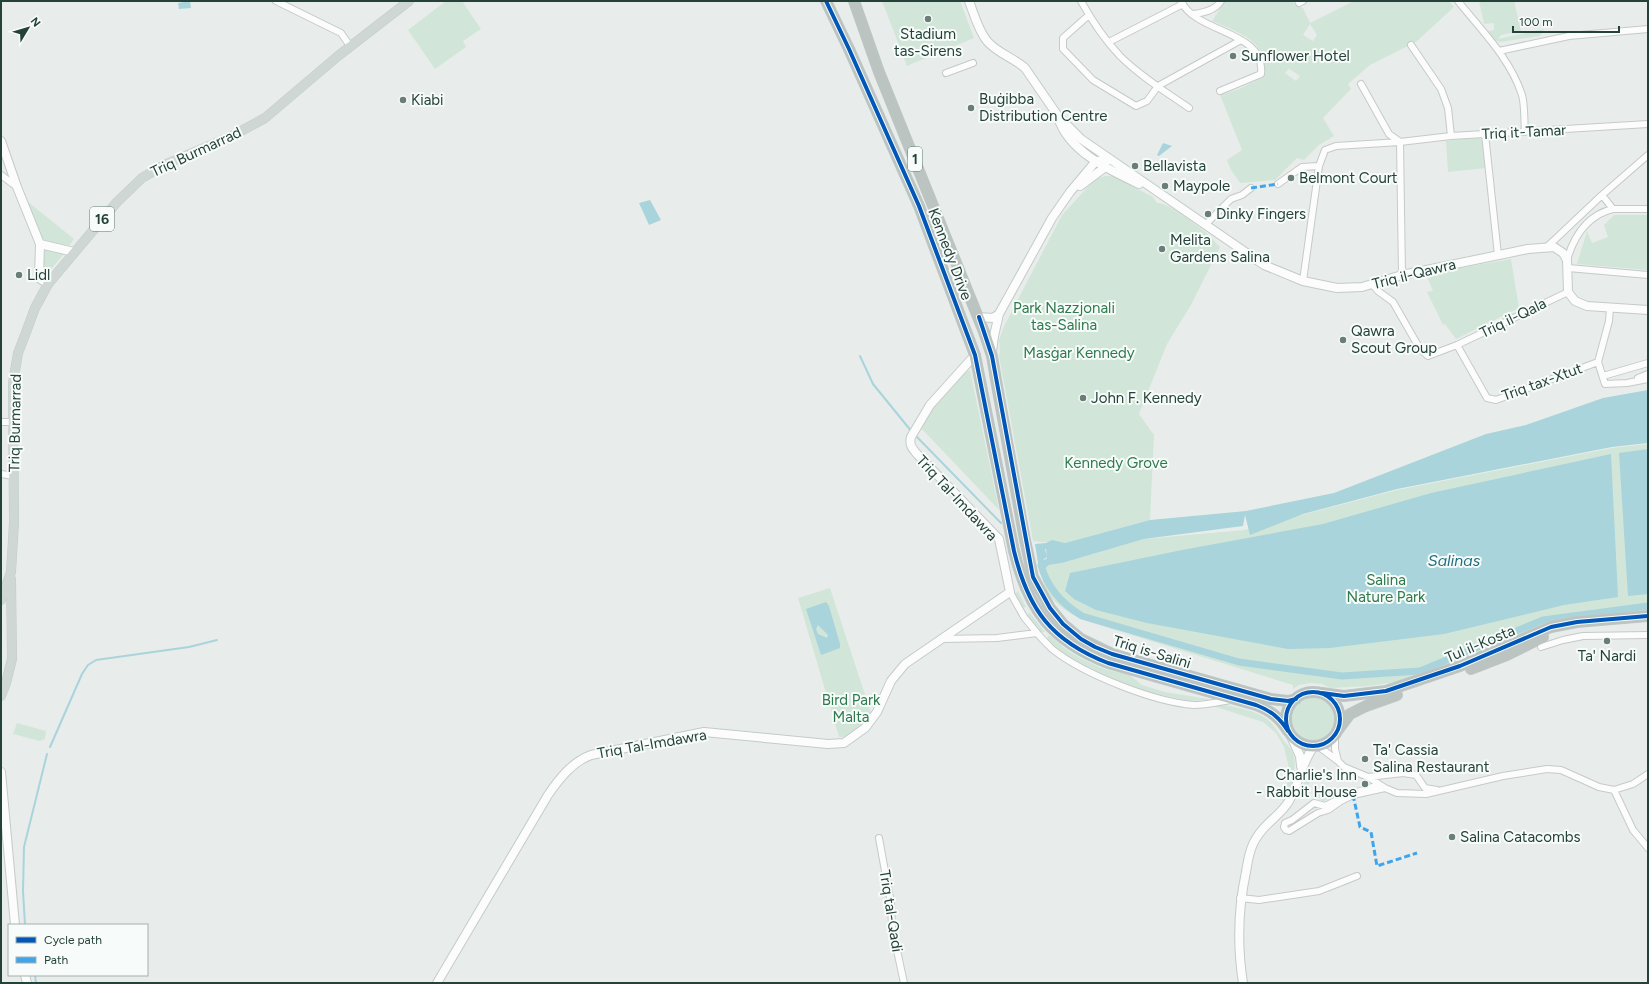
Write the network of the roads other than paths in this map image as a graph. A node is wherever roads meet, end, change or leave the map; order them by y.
1 (276, 1) edge
2 (408, 1) edge
3 (826, 1) edge
4 (854, 1) edge
5 (969, 1) edge
6 (1081, 1) edge
7 (1221, 1) edge
8 (1458, 1) edge
9 (1182, 3) edge
10 (1192, 14) junction
11 (1089, 15) junction
12 (1648, 29) edge
13 (1241, 40) junction
14 (1109, 42) junction
15 (1412, 45) dead end
16 (350, 46) junction
17 (1499, 51) junction
18 (973, 63) dead end
19 (946, 73) dead end
20 (1361, 84) dead end
21 (1158, 86) junction
22 (1220, 91) dead end
23 (1189, 108) dead end
24 (1058, 116) junction
25 (1648, 124) edge
26 (1525, 132) junction
27 (1485, 134) junction
28 (1451, 136) junction
29 (1, 141) edge
30 (1400, 142) junction
31 (1648, 155) edge
32 (1104, 162) junction
33 (1319, 166) junction
34 (1, 175) edge
35 (1278, 184) dead end
36 (17, 187) junction
37 (1251, 188) dead end
38 (1602, 195) junction
39 (1648, 208) edge
40 (1613, 209) junction
41 (1206, 224) junction
42 (40, 244) junction
43 (1548, 246) junction
44 (74, 252) junction
45 (1498, 255) junction
46 (1567, 260) junction
47 (1568, 268) junction
48 (1402, 275) junction
49 (1648, 275) edge
50 (1303, 281) junction
51 (48, 284) junction
52 (1372, 284) junction
53 (1568, 292) junction
54 (1610, 308) junction
55 (1648, 310) edge
56 (999, 314) junction
57 (978, 317) junction
58 (1458, 345) junction
59 (975, 355) junction
60 (992, 356) junction
61 (1598, 362) junction
62 (1648, 363) edge
63 (1648, 374) edge
64 (1603, 376) junction
65 (1648, 379) edge
66 (1627, 383) junction
67 (1, 422) edge
68 (13, 422) junction
69 (1, 474) edge
70 (14, 476) junction
71 (10, 572) junction
72 (1020, 577) joint
73 (1033, 577) joint
74 (1010, 592) junction
75 (2, 598) edge
76 (1648, 616) edge
77 (1648, 621) edge
78 (1037, 634) junction
79 (1648, 635) edge
80 (942, 639) junction
81 (1541, 647) dead end
82 (4, 680) edge
83 (1322, 693) junction
84 (1, 696) edge
85 (1236, 699) junction
86 (1296, 699) junction
87 (1337, 732) junction
88 (1289, 733) junction
89 (1316, 746) junction
90 (1338, 761) junction
91 (1302, 771) junction
92 (1, 772) edge
93 (1648, 774) edge
94 (1368, 777) junction
95 (1378, 783) junction
96 (1384, 788) junction
97 (1440, 790) junction
98 (1614, 790) junction
99 (879, 838) dead end
100 (1648, 848) edge
101 (1357, 876) dead end
102 (1240, 898) junction
103 (15, 924) edge
104 (437, 983) edge
105 (904, 983) edge
106 (1243, 983) edge

1 - 16 street
2 - 16 main road, Triq Burmarrad / 16
3 - 59 highway, Kennedy Drive / 1
4 - 57 highway, Kennedy Drive / 1
5 - 24 street
6 - 11 street
7 - 10 street
8 - 17 street
9 - 10 street
9 - 14 street
10 - 13 street
11 - 14 street
11 - 21 street
12 - 17 street
13 - 21 street
13 - 22 street
14 - 21 street
15 - 28 street
16 - 44 main road, Triq Burmarrad / 16
17 - 26 street
18 - 19 street
20 - 30 street
21 - 23 street
24 - 32 street
24 - 32 street
25 - 26 street, Triq it-Tamar
26 - 27 street, Triq it-Tamar
27 - 28 street, Triq it-Tamar
27 - 45 street
28 - 30 street, Triq it-Tamar
29 - 36 street
30 - 33 street, Triq it-Tamar
30 - 48 street
31 - 38 street
32 - 41 street, Triq il-Qawra
32 - 56 street
33 - 35 street
33 - 50 street, Triq it-Tamar
34 - 36 street
36 - 42 street
37 - 41 street
38 - 40 street
38 - 43 street
39 - 40 street
40 - 46 street
41 - 50 street, Triq il-Qawra
42 - 44 street
42 - 51 street
43 - 45 street, Triq il-Qawra
43 - 46 street
44 - 51 main road, Triq Burmarrad / 16
45 - 48 street, Triq il-Qawra
46 - 47 street
47 - 49 street
47 - 53 street
48 - 52 street, Triq il-Qawra
50 - 52 street, Triq il-Qawra
51 - 68 main road, Triq Burmarrad / 16
52 - 58 street, Triq il-Qala
53 - 54 street
53 - 58 street, Triq il-Qala
54 - 55 street
54 - 61 street
56 - 57 street
56 - 60 street
57 - 60 highway, Kennedy Drive / 1
58 - 61 street, Triq tax-Xtut
59 - 72 highway, Kennedy Drive / 1
59 - 74 street, Triq Tal-Imdawra
60 - 73 highway, Kennedy Drive / 1
61 - 64 street
62 - 64 street, Triq tax-Xtut
63 - 66 street
64 - 66 street
65 - 66 street
67 - 68 street
68 - 70 main road, Triq Burmarrad / 16
69 - 70 street
70 - 71 main road, Triq Burmarrad / 16
71 - 75 main road, Triq Burmarrad / 16
71 - 82 main road, 16
72 - 85 highway, Triq is-Salini / 1
73 - 86 highway, Triq is-Salini / 1
74 - 78 street, Triq Tal-Imdawra
74 - 80 street, Triq Tal-Imdawra
76 - 83 highway, Tul il-Kosta / 1
77 - 87 highway, Tul il-Kosta
78 - 80 street
78 - 85 street, Triq Tal-Imdawra
79 - 81 street
80 - 104 street, Triq Tal-Imdawra
82 - 84 main road, 16
83 - 86 highway, 1
83 - 87 highway
85 - 88 highway, Triq is-Salini / 1
86 - 88 highway
87 - 89 highway
87 - 90 street
88 - 89 highway, 1
88 - 91 street
89 - 90 street
89 - 91 street
90 - 94 street
91 - 102 street
92 - 103 street
93 - 98 street
94 - 95 street
94 - 97 street
95 - 96 street
95 - 96 street
96 - 97 street
97 - 98 street
98 - 100 street
99 - 105 street, Triq tal-Qadi
101 - 102 street
102 - 106 street

